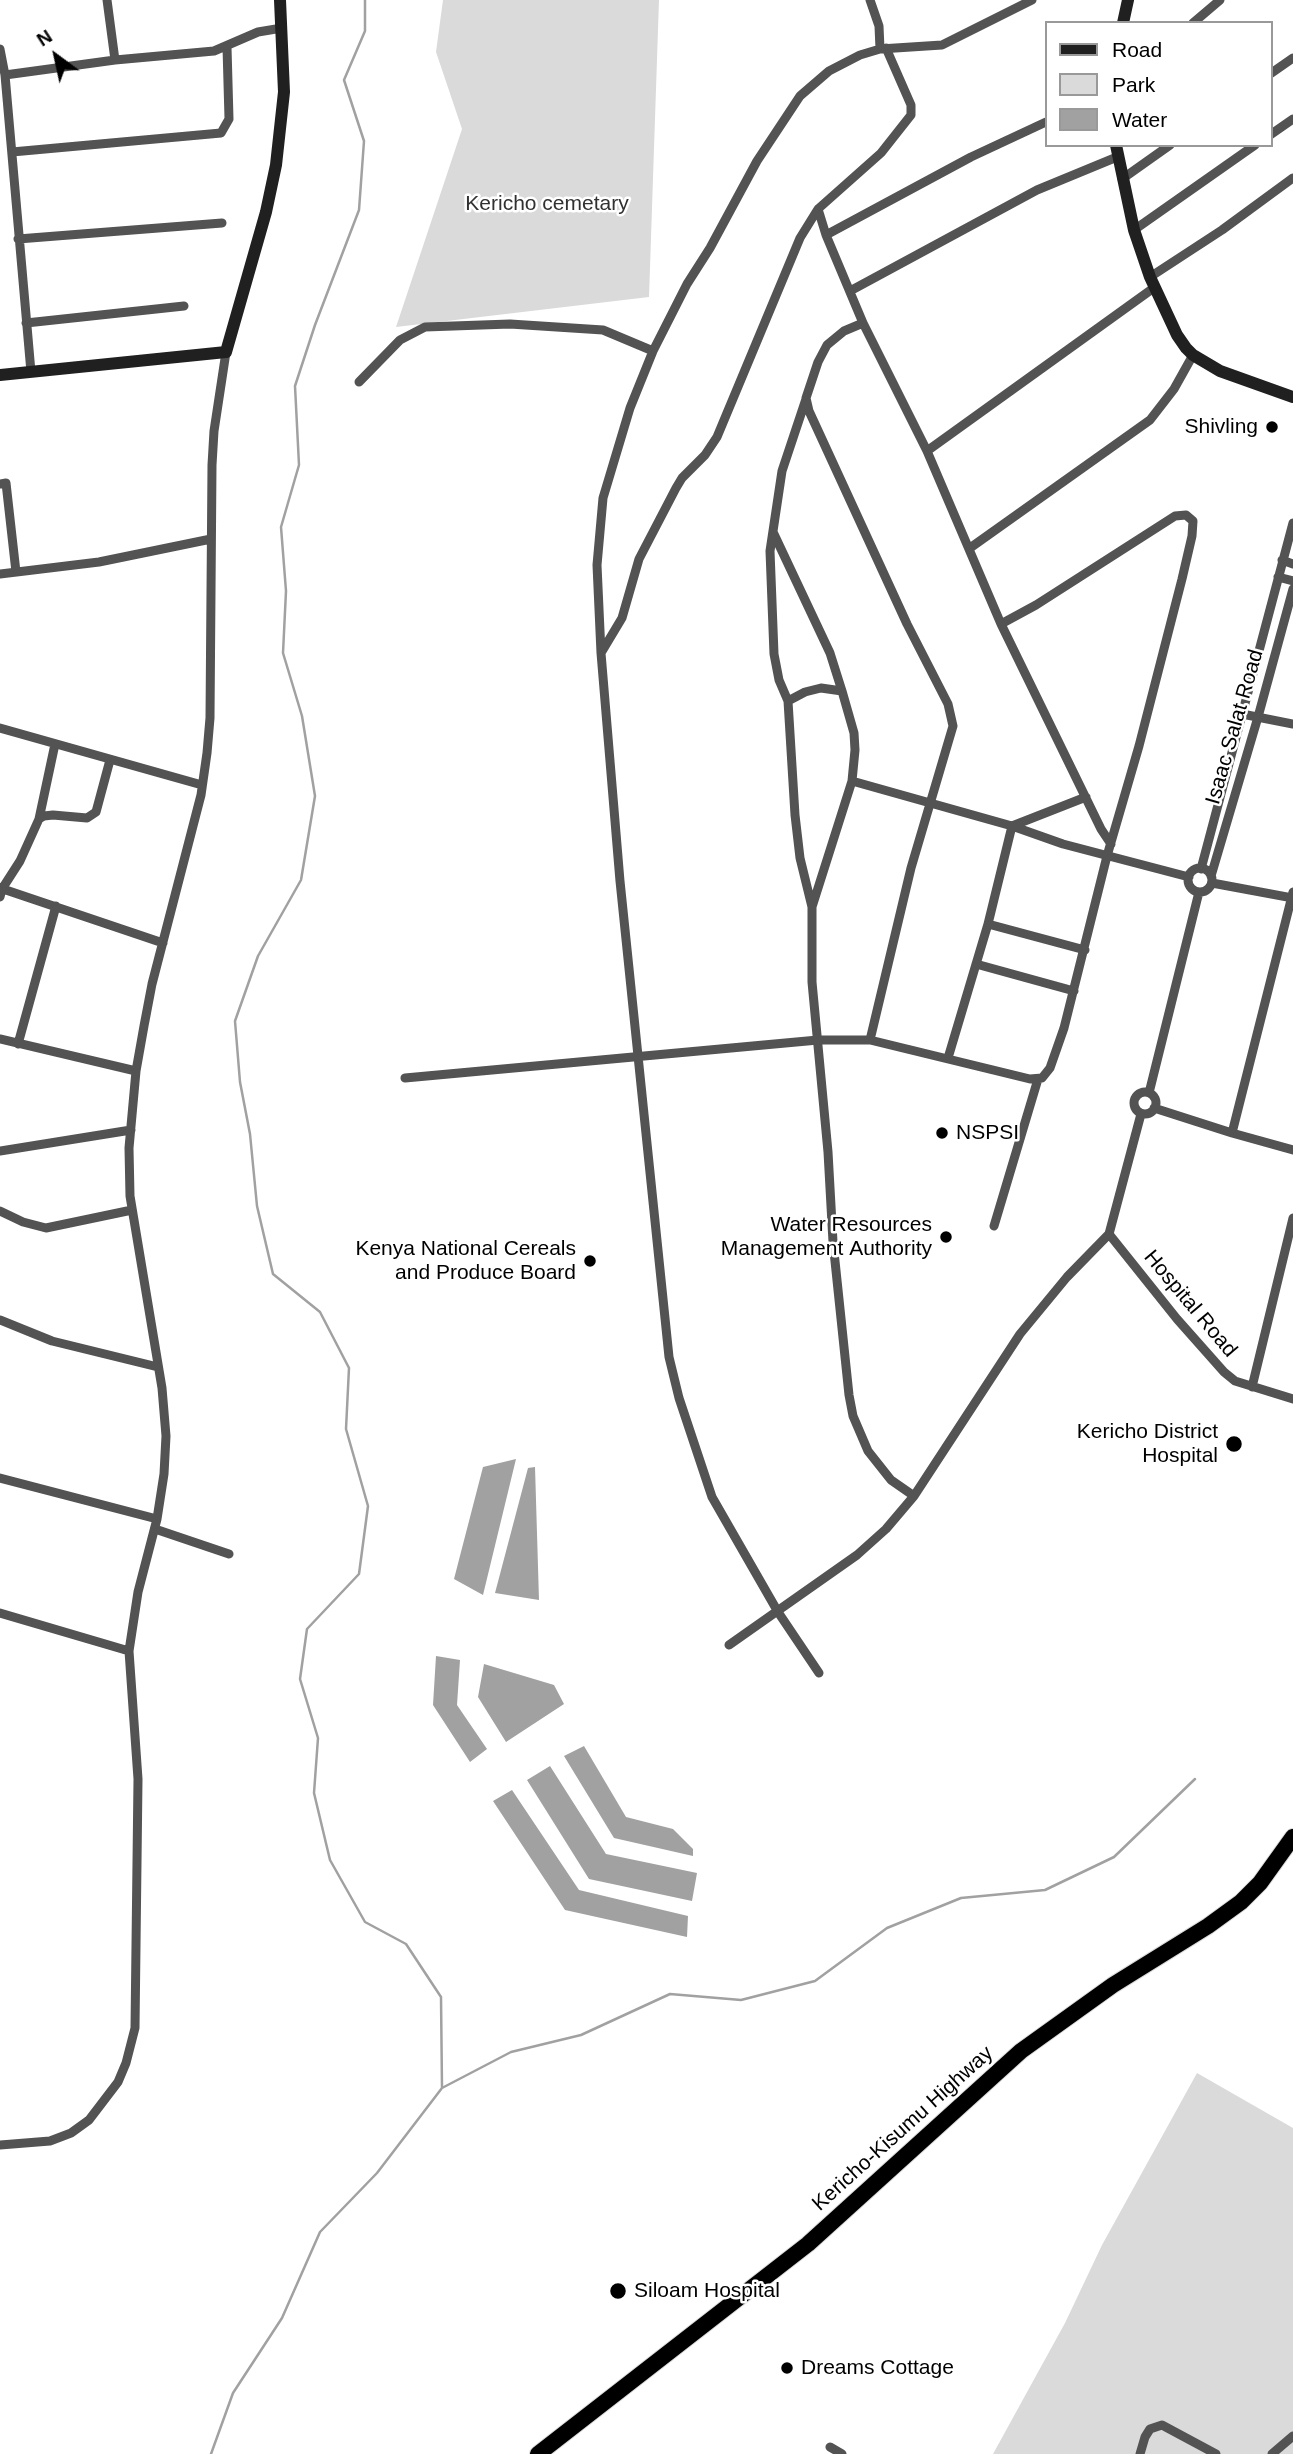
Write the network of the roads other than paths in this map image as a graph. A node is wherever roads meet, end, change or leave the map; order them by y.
1 (107, 0) edge
2 (280, 0) edge
3 (870, 0) edge
4 (1032, 0) edge
5 (1128, 0) edge
6 (1220, 0) edge
7 (1123, 21) edge
8 (1195, 21) edge
9 (282, 28) junction
10 (227, 47) junction
11 (0, 49) edge
12 (883, 49) junction
13 (1293, 58) edge
14 (115, 60) junction
15 (1272, 73) edge
16 (5, 75) junction
17 (1293, 119) edge
18 (1044, 123) edge
19 (1272, 134) edge
20 (1167, 147) edge
21 (1252, 147) edge
22 (1116, 151) edge
23 (12, 152) junction
24 (1293, 178) edge
25 (1122, 179) junction
26 (818, 209) junction
27 (222, 223) dead end
28 (1134, 230) junction
29 (826, 235) junction
30 (19, 239) junction
31 (1152, 282) junction
32 (850, 291) junction
33 (184, 306) dead end
34 (26, 323) junction
35 (863, 323) junction
36 (653, 351) junction
37 (226, 352) junction
38 (1193, 355) junction
39 (31, 372) junction
40 (0, 375) edge
41 (359, 382) dead end
42 (1293, 397) edge
43 (806, 398) junction
44 (927, 451) junction
45 (0, 484) edge
46 (1293, 523) edge
47 (773, 532) junction
48 (211, 539) junction
49 (970, 548) junction
50 (1282, 560) junction
51 (1293, 564) edge
52 (16, 572) junction
53 (0, 574) edge
54 (1278, 577) junction
55 (1293, 581) edge
56 (1293, 589) edge
57 (1001, 624) junction
58 (601, 653) junction
59 (842, 691) junction
60 (789, 701) junction
61 (1242, 715) junction
62 (1258, 717) junction
63 (1293, 724) edge
64 (0, 729) edge
65 (55, 744) junction
66 (110, 760) junction
67 (852, 781) junction
68 (202, 785) junction
69 (1086, 797) junction
70 (931, 803) junction
71 (39, 819) junction
72 (1012, 826) junction
73 (1111, 844) junction
74 (1107, 856) junction
75 (1201, 869) junction
76 (1189, 877) junction
77 (1211, 879) junction
78 (1, 891) edge
79 (1199, 892) junction
80 (1293, 896) edge
81 (57, 906) junction
82 (812, 906) junction
83 (988, 924) junction
84 (163, 943) junction
85 (1085, 950) junction
86 (976, 964) junction
87 (1074, 991) junction
88 (0, 1039) edge
89 (818, 1040) junction
90 (870, 1040) junction
91 (18, 1044) junction
92 (640, 1056) junction
93 (948, 1058) junction
94 (136, 1071) junction
95 (404, 1078) dead end
96 (1038, 1079) junction
97 (1149, 1093) junction
98 (1154, 1108) junction
99 (1141, 1114) junction
100 (131, 1130) junction
101 (1232, 1133) junction
102 (0, 1150) edge
103 (1293, 1150) edge
104 (0, 1210) edge
105 (132, 1210) junction
106 (1293, 1218) edge
107 (994, 1226) dead end
108 (1109, 1234) junction
109 (0, 1320) edge
110 (158, 1367) junction
111 (1252, 1388) junction
112 (1293, 1399) edge
113 (0, 1478) edge
114 (914, 1496) junction
115 (156, 1524) junction
116 (229, 1554) dead end
117 (778, 1612) junction
118 (0, 1613) edge
119 (729, 1645) dead end
120 (129, 1651) junction
121 (818, 1673) dead end
122 (1293, 1837) edge
123 (0, 2145) edge
124 (1293, 2436) edge
125 (830, 2447) dead end
126 (538, 2454) edge
127 (842, 2454) edge
128 (1140, 2454) edge
129 (1216, 2454) edge
130 (1272, 2454) edge

1 - 14 street
2 - 9 street
3 - 12 street
4 - 12 street
5 - 7 street
6 - 8 street
9 - 10 street
9 - 37 street
10 - 14 street
10 - 23 street
11 - 16 street
12 - 26 street
12 - 36 street
13 - 15 street
14 - 16 street
16 - 23 street
17 - 19 street
18 - 29 street
20 - 25 street
21 - 28 street
22 - 25 street
22 - 32 street
23 - 30 street
24 - 31 street
25 - 28 street
26 - 29 street
26 - 58 street
27 - 30 street
28 - 31 street
29 - 32 street
30 - 34 street
31 - 38 street
31 - 44 street
32 - 35 street
33 - 34 street
34 - 39 street
35 - 43 street
35 - 44 street
36 - 41 street
36 - 58 street
37 - 39 street
37 - 48 street
38 - 42 street
38 - 49 street
39 - 40 street
43 - 47 street
43 - 70 street
44 - 49 street
45 - 52 street
46 - 50 street
47 - 59 street
47 - 60 street
48 - 52 street
48 - 68 street
49 - 57 street
50 - 51 street
50 - 54 street
52 - 53 street
54 - 55 street
54 - 61 street
56 - 62 street, Isaac Salat Road
57 - 69 street
57 - 73 street
58 - 92 street
59 - 60 street
59 - 67 street
60 - 82 street
61 - 62 street
61 - 75 street
62 - 63 street
62 - 77 street, Isaac Salat Road
64 - 65 street
65 - 66 street
65 - 71 street
66 - 68 street
66 - 71 street
67 - 70 street
67 - 82 street
68 - 84 street
69 - 72 street
69 - 73 street
70 - 72 street
70 - 90 street
71 - 78 street
72 - 74 street
72 - 83 street
73 - 74 street
74 - 76 street
74 - 85 street
75 - 76 street
75 - 77 street
76 - 79 street
77 - 79 street
77 - 80 street
78 - 81 street
79 - 97 street
80 - 101 street
81 - 84 street
81 - 91 street
82 - 89 street
83 - 85 street
83 - 86 street
84 - 94 street
85 - 87 street
86 - 87 street
86 - 93 street
87 - 96 street
88 - 91 street
89 - 90 street
89 - 92 street
89 - 114 street
90 - 93 street
91 - 94 street
92 - 95 street
92 - 117 street
93 - 96 street
94 - 100 street
96 - 107 street
97 - 98 street
97 - 99 street
98 - 99 street
98 - 101 street
99 - 108 street
100 - 102 street
100 - 105 street
101 - 103 street
104 - 105 street
105 - 110 street
106 - 111 street
108 - 111 street, Hospital Road
108 - 114 street
109 - 110 street
110 - 115 street
111 - 112 street, Hospital Road
113 - 115 street
114 - 117 street
115 - 116 street
115 - 120 street
117 - 119 street
117 - 121 street
118 - 120 street
120 - 123 street
122 - 126 highway, Kericho-Kisumu Highway
124 - 130 street
125 - 127 street
128 - 129 street

